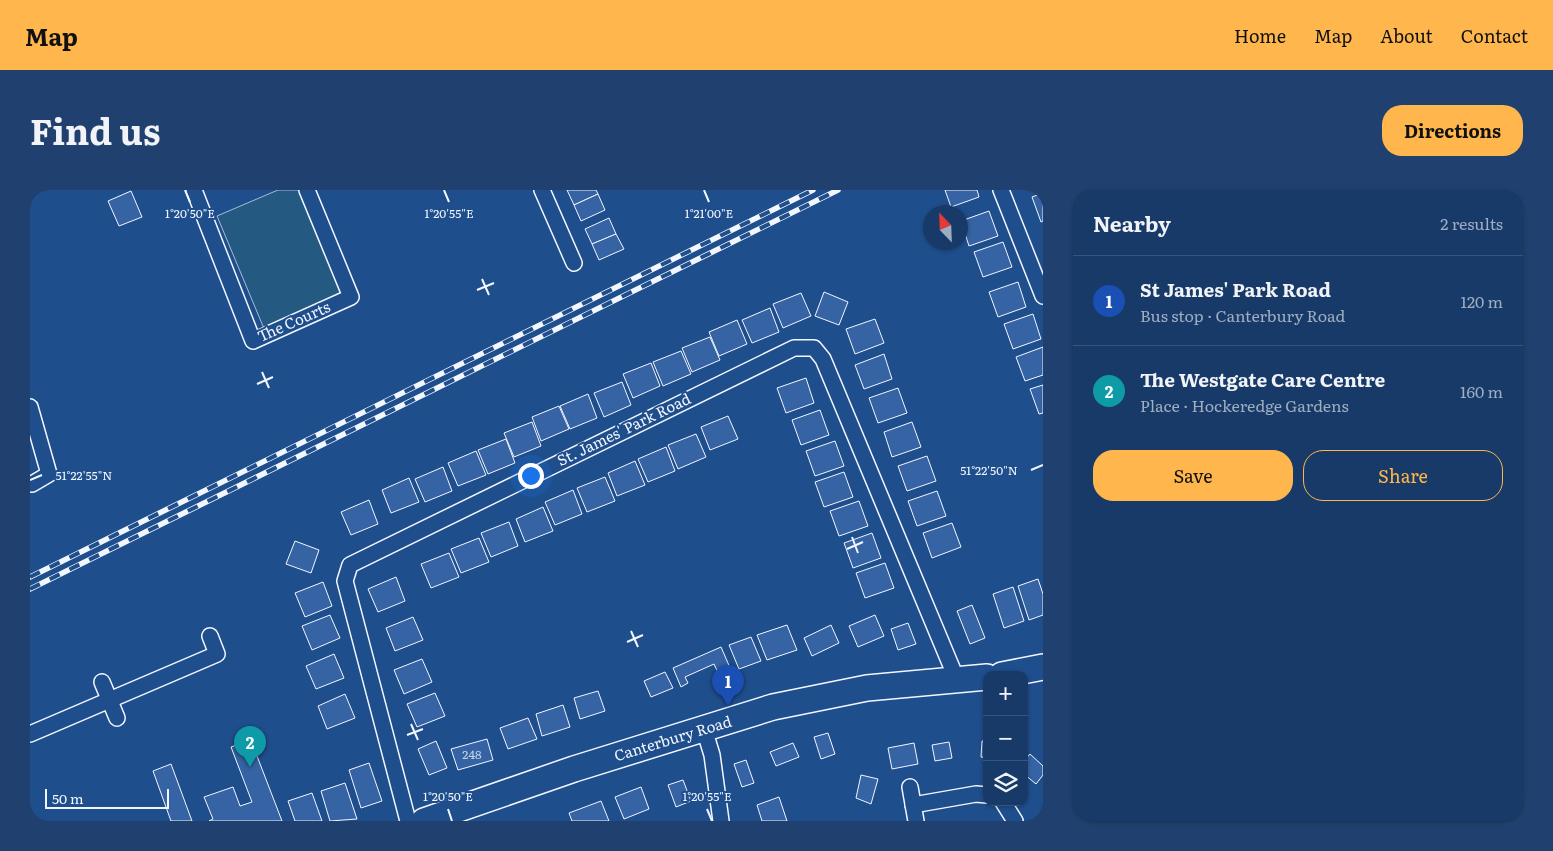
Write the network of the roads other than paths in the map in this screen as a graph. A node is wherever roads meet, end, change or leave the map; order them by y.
1 (194, 190) edge
2 (307, 190) edge
3 (542, 190) edge
4 (1002, 190) edge
5 (574, 264) dead end
6 (1043, 296) edge
7 (30, 407) edge
8 (32, 484) dead end
9 (210, 636) dead end
10 (1043, 667) edge
11 (1022, 671) edge
12 (983, 677) edge
13 (957, 680) junction
14 (102, 682) dead end
15 (110, 701) junction
16 (117, 718) dead end
17 (704, 729) junction
18 (30, 734) edge
19 (910, 787) dead end
20 (983, 795) edge
21 (913, 805) junction
22 (1006, 806) edge
23 (408, 821) edge
24 (424, 821) edge
25 (721, 821) edge
26 (916, 821) edge
27 (1015, 821) edge

1 - 2 street, The Courts
3 - 5 street
4 - 6 street
7 - 8 street
9 - 15 street
10 - 11 highway
12 - 13 highway, Canterbury Road
13 - 17 highway, Canterbury Road
13 - 23 street, St. James' Park Road
14 - 15 street
15 - 16 street
15 - 18 street
17 - 24 highway, Canterbury Road
17 - 25 street
19 - 21 street
20 - 21 street
21 - 26 street
22 - 27 street

